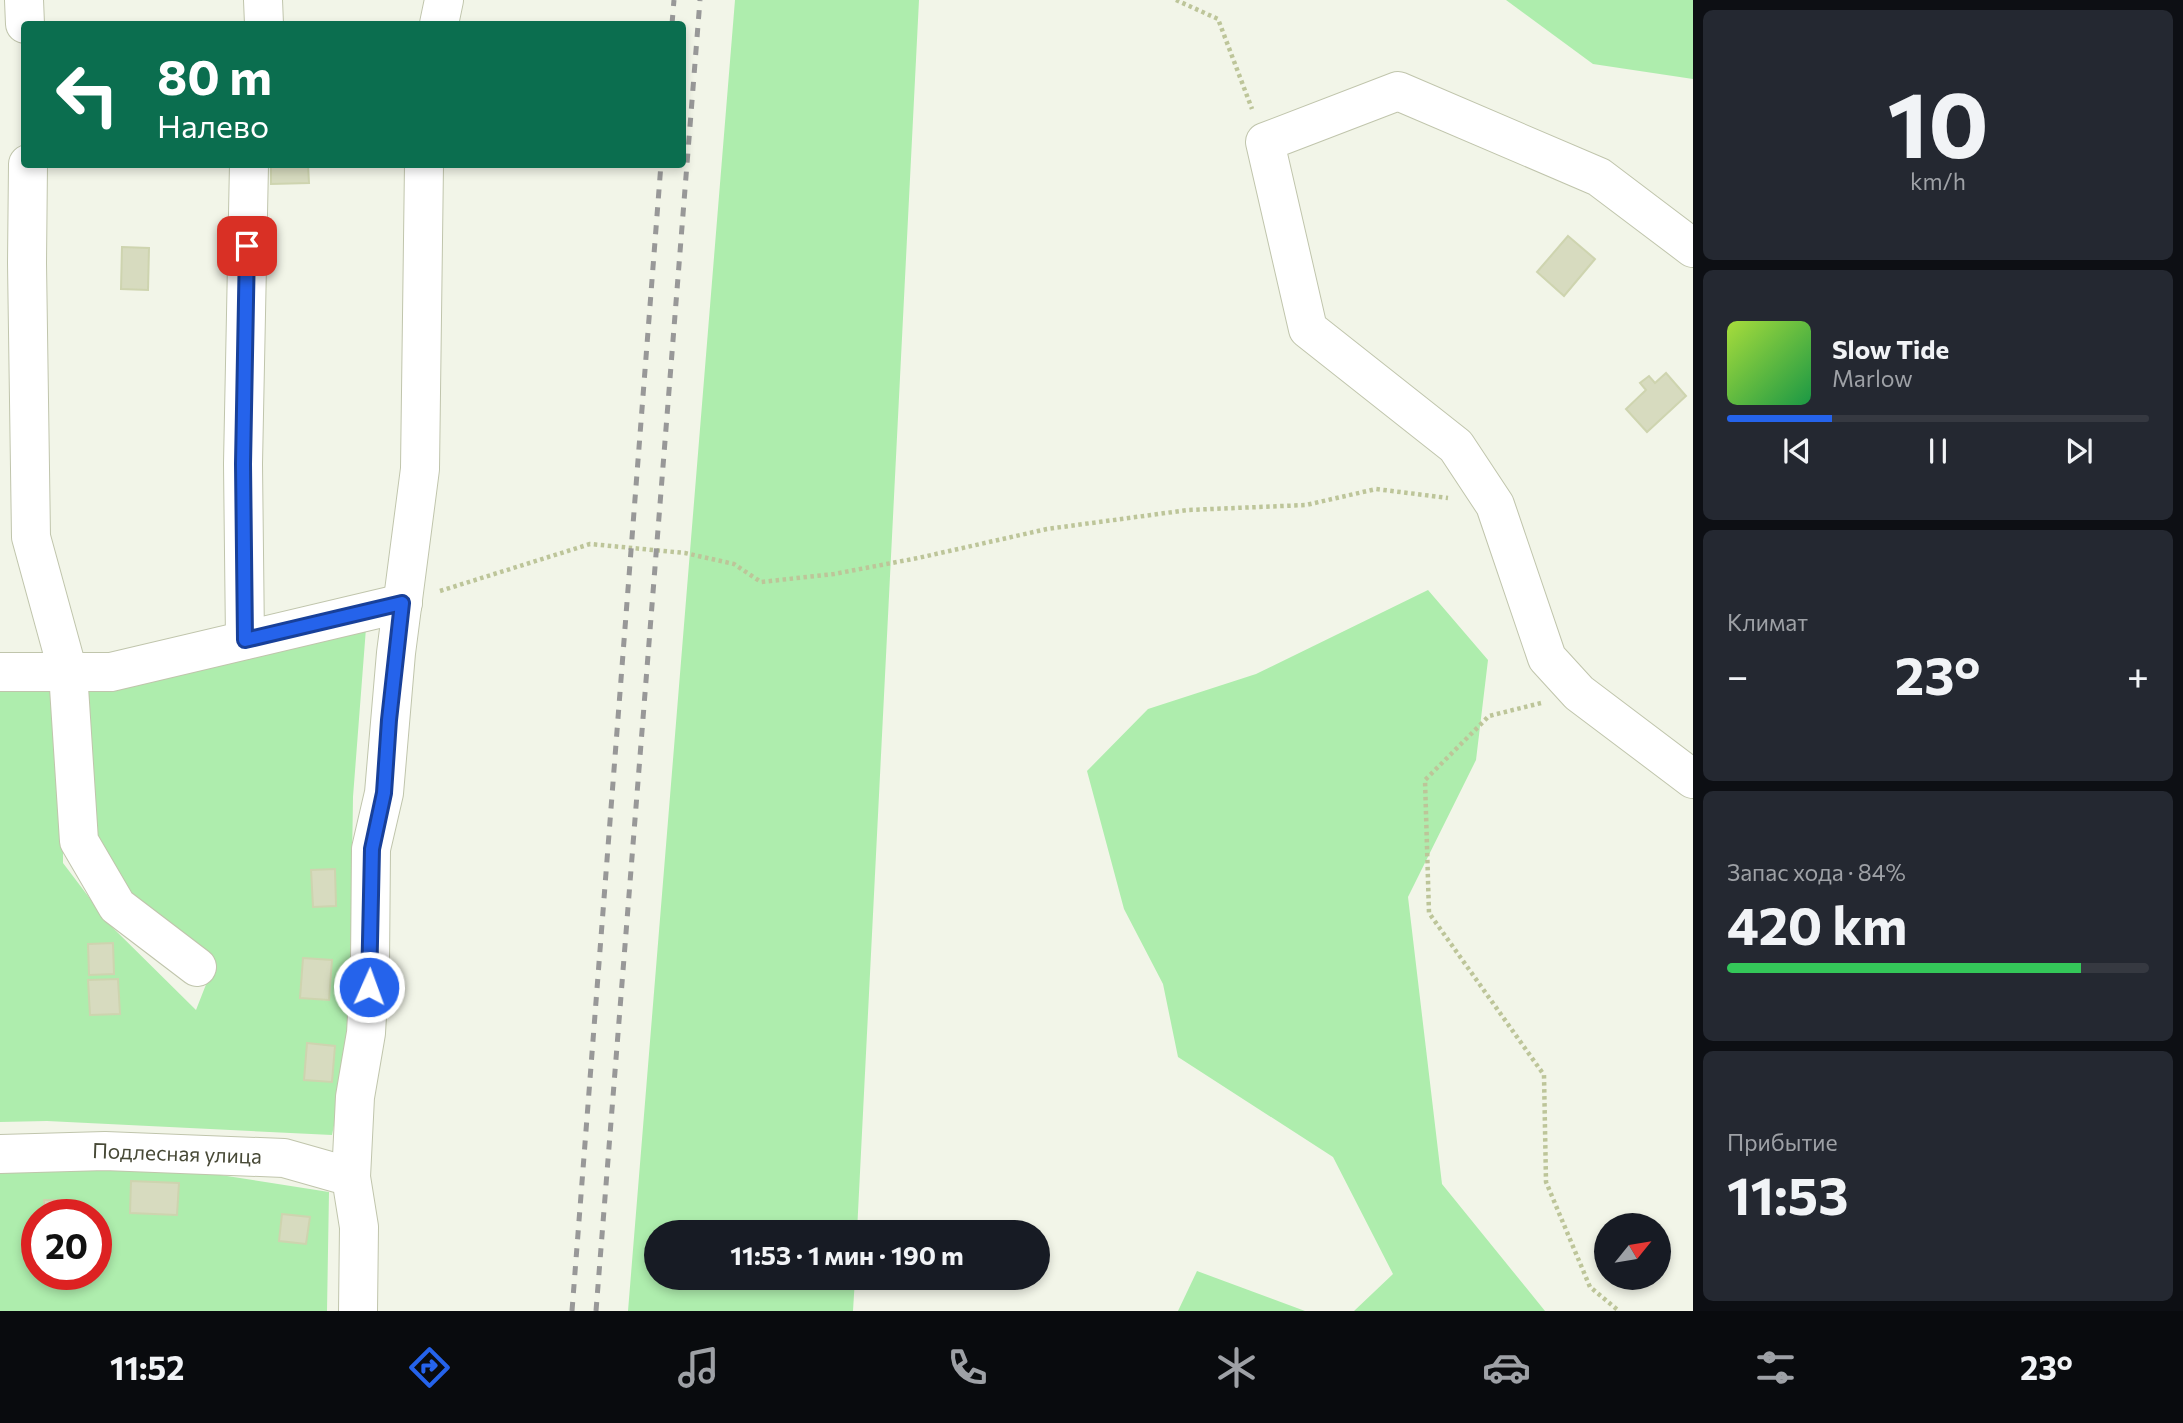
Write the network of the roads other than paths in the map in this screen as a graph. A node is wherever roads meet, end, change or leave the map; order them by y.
1 (24, 0) edge
2 (263, 0) edge
3 (444, 0) edge
4 (25, 21) edge
5 (264, 21) edge
6 (440, 21) edge
7 (27, 168) edge
8 (249, 168) edge
9 (424, 168) edge
10 (1693, 248) edge
11 (14, 275) edge
12 (402, 603) junction
13 (245, 640) junction
14 (0, 672) edge
15 (68, 672) junction
16 (1693, 779) edge
17 (197, 967) dead end
18 (0, 1154) edge
19 (351, 1177) junction
20 (358, 1311) edge

1 - 4 street
2 - 5 street
3 - 6 street
7 - 11 street
8 - 13 street
9 - 12 street
10 - 16 street
11 - 15 street
12 - 13 street
12 - 19 street
13 - 15 street
14 - 15 street
15 - 17 street
18 - 19 street, Подлесная улица
19 - 20 street

